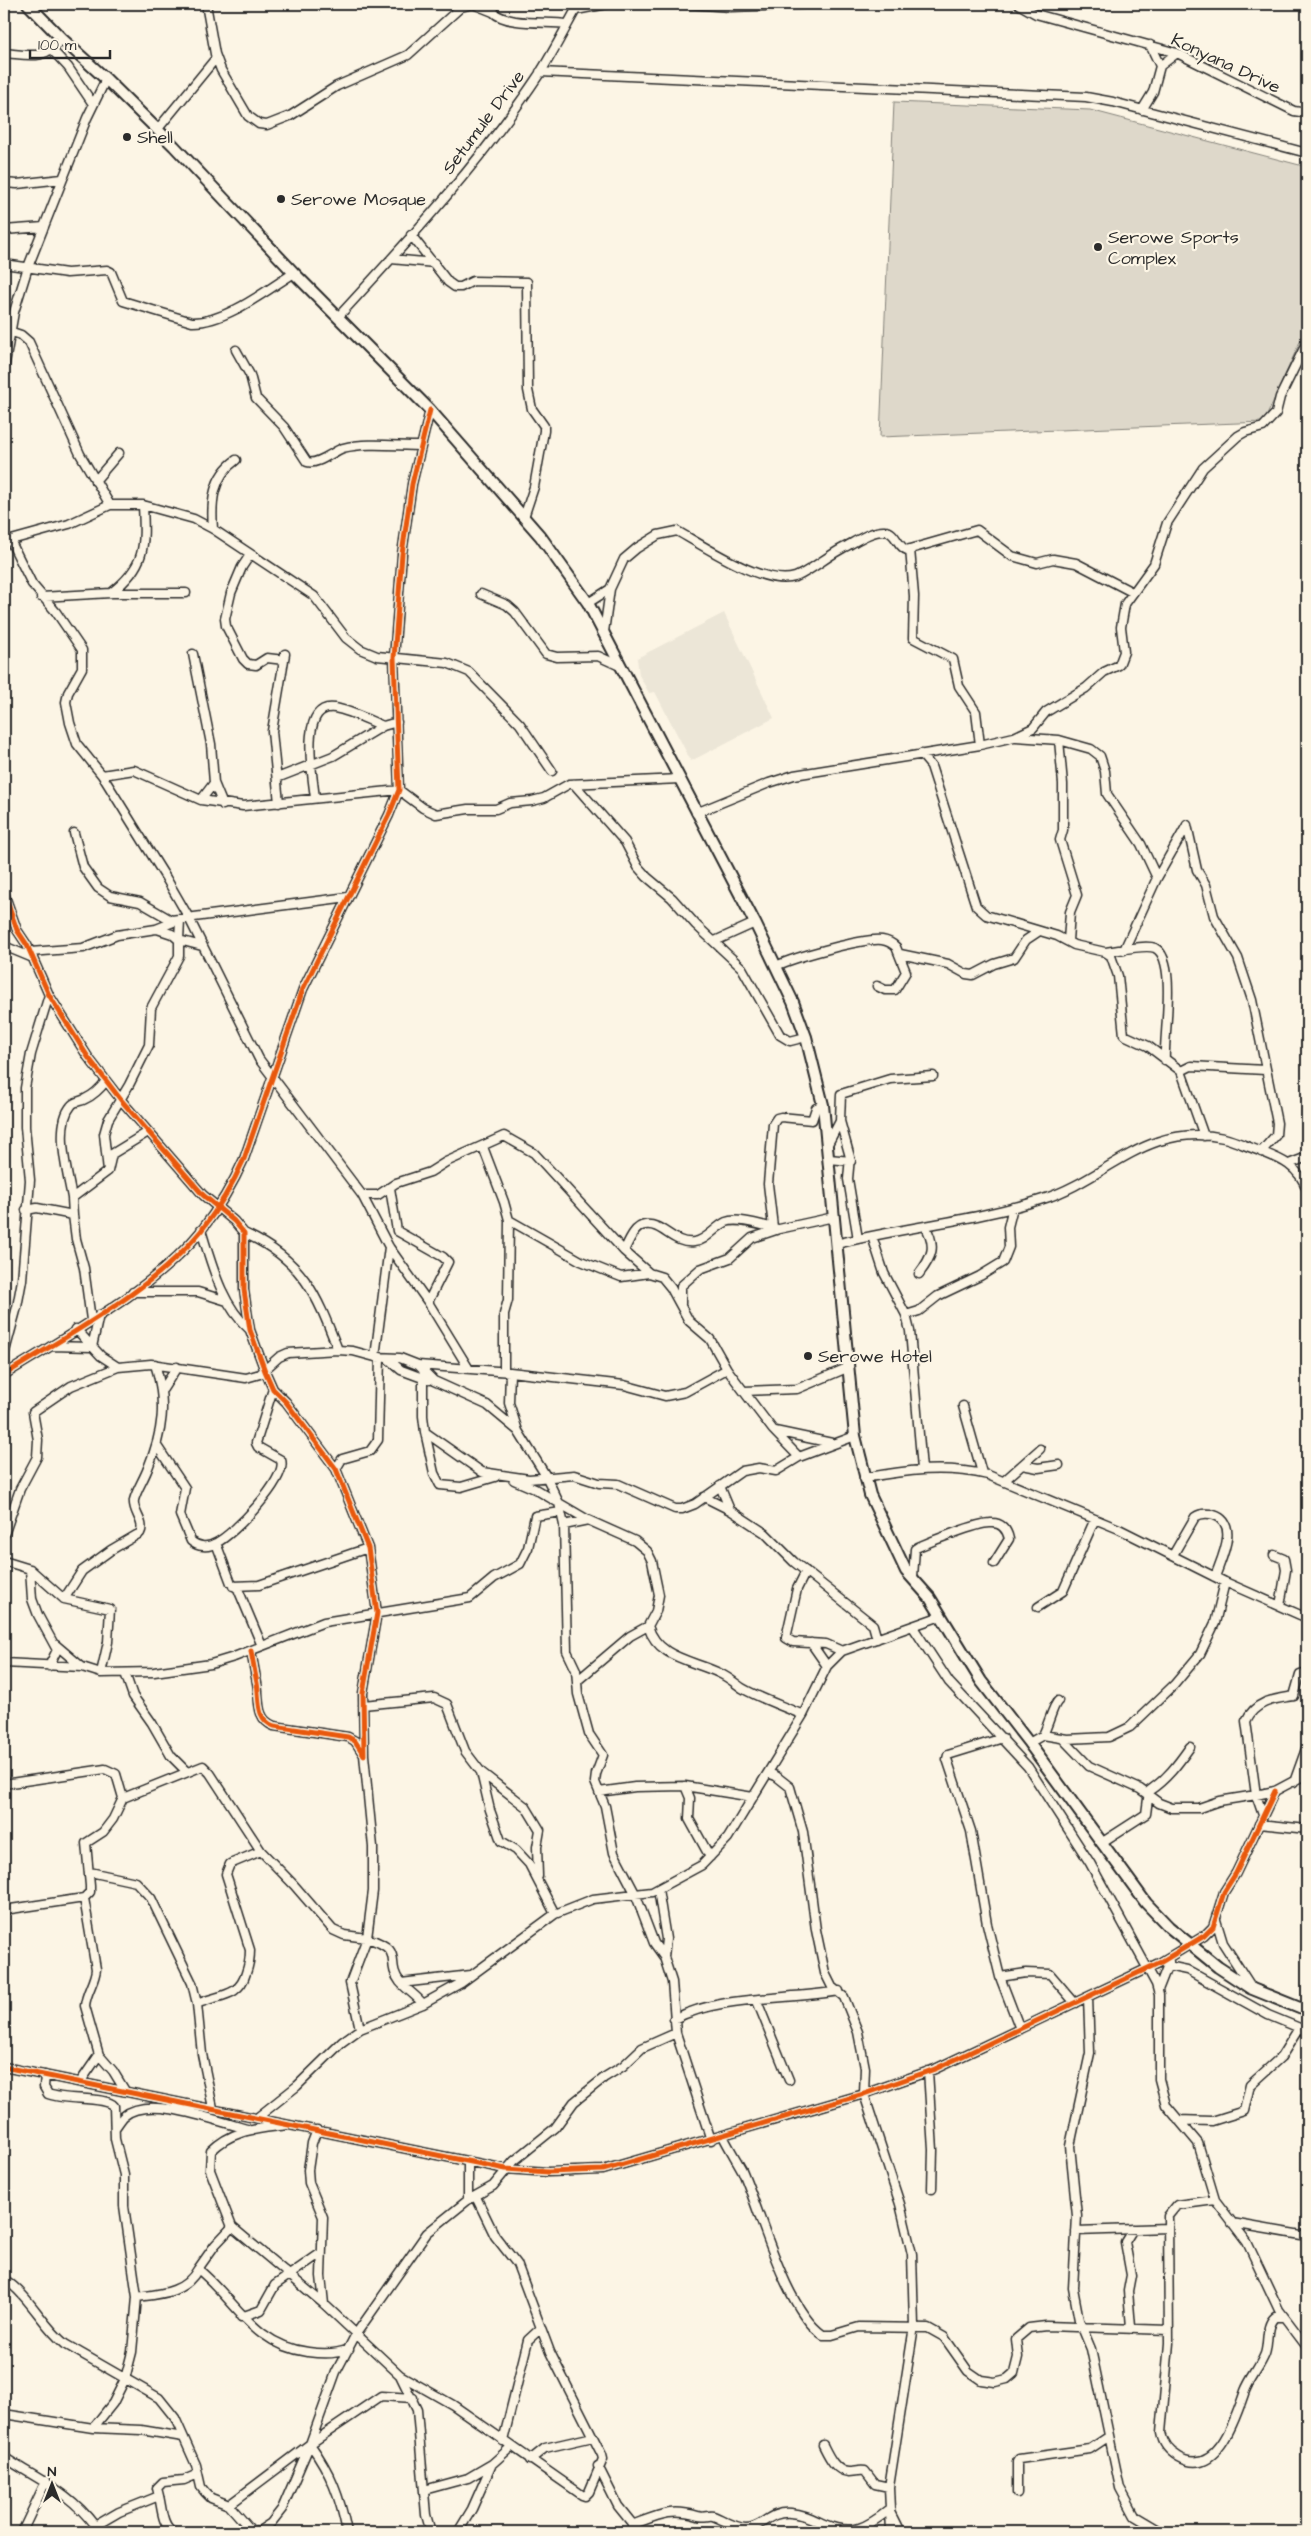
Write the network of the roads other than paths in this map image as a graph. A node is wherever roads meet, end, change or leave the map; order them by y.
1 (28, 4) edge
2 (206, 4) edge
3 (607, 4) edge
4 (689, 4) edge
5 (819, 4) edge
6 (1018, 4) edge
7 (578, 7) edge
8 (494, 8) edge
9 (567, 24) junction
10 (62, 39) junction
11 (1150, 45) junction
12 (53, 51) junction
13 (4, 53) edge
14 (1177, 53) junction
15 (216, 58) junction
16 (1160, 66) junction
17 (540, 72) junction
18 (106, 79) junction
19 (93, 104) junction
20 (1142, 110) junction
21 (1307, 113) edge
22 (158, 130) junction
23 (1307, 153) edge
24 (62, 179) junction
25 (4, 183) edge
26 (44, 227) junction
27 (4, 230) edge
28 (411, 234) junction
29 (391, 259) junction
30 (435, 263) junction
31 (4, 264) edge
32 (28, 267) junction
33 (294, 272) junction
34 (338, 317) junction
35 (9, 331) junction
36 (1307, 342) edge
37 (236, 350) dead end
38 (4, 369) edge
39 (430, 410) junction
40 (420, 446) junction
41 (119, 453) dead end
42 (236, 460) dead end
43 (95, 481) junction
44 (110, 505) junction
45 (143, 505) junction
46 (524, 517) junction
47 (213, 529) junction
48 (7, 541) edge
49 (910, 549) junction
50 (250, 554) junction
51 (610, 589) junction
52 (1132, 592) junction
53 (111, 593) junction
54 (186, 594) dead end
55 (481, 594) dead end
56 (41, 597) junction
57 (588, 603) junction
58 (604, 632) junction
59 (193, 654) dead end
60 (394, 658) junction
61 (620, 666) junction
62 (397, 722) junction
63 (383, 726) junction
64 (1014, 737) junction
65 (1059, 740) junction
66 (980, 746) junction
67 (921, 754) junction
68 (312, 765) junction
69 (552, 771) dead end
70 (102, 775) junction
71 (277, 778) junction
72 (680, 779) junction
73 (214, 783) junction
74 (574, 784) junction
75 (399, 790) junction
76 (315, 798) junction
77 (202, 800) junction
78 (279, 803) junction
79 (223, 805) junction
80 (696, 813) junction
81 (74, 832) dead end
82 (1157, 878) junction
83 (4, 893) edge
84 (348, 897) junction
85 (188, 918) junction
86 (179, 920) junction
87 (755, 923) junction
88 (156, 929) junction
89 (1038, 932) junction
90 (180, 940) junction
91 (715, 941) junction
92 (1068, 941) junction
93 (4, 946) edge
94 (202, 946) junction
95 (1124, 950) junction
96 (1105, 952) junction
97 (900, 954) junction
98 (32, 955) junction
99 (776, 966) junction
100 (877, 986) dead end
101 (49, 995) junction
102 (806, 1037) junction
103 (1164, 1060) junction
104 (1266, 1070) junction
105 (1180, 1071) junction
106 (933, 1076) dead end
107 (272, 1078) junction
108 (106, 1082) junction
109 (121, 1100) junction
110 (823, 1105) junction
111 (840, 1121) junction
112 (148, 1132) junction
113 (1204, 1136) junction
114 (828, 1144) junction
115 (483, 1147) junction
116 (1261, 1152) junction
117 (1307, 1157) edge
118 (830, 1159) junction
119 (850, 1161) junction
120 (1289, 1164) junction
121 (108, 1171) junction
122 (390, 1188) junction
123 (1307, 1190) edge
124 (362, 1195) junction
125 (72, 1198) junction
126 (1013, 1207) junction
127 (216, 1208) junction
128 (26, 1210) junction
129 (73, 1215) junction
130 (834, 1217) junction
131 (509, 1220) junction
132 (926, 1226) junction
133 (776, 1228) junction
134 (201, 1230) junction
135 (244, 1233) junction
136 (872, 1236) junction
137 (858, 1238) junction
138 (836, 1244) junction
139 (389, 1247) junction
140 (624, 1251) junction
141 (649, 1273) junction
142 (919, 1274) dead end
143 (666, 1282) junction
144 (681, 1286) junction
145 (132, 1292) junction
146 (227, 1301) junction
147 (428, 1302) junction
148 (681, 1306) junction
149 (99, 1315) junction
150 (906, 1315) junction
151 (91, 1320) junction
152 (76, 1329) junction
153 (250, 1330) junction
154 (50, 1346) junction
155 (92, 1347) junction
156 (338, 1350) junction
157 (4, 1355) edge
158 (381, 1358) junction
159 (155, 1364) junction
160 (418, 1365) junction
161 (118, 1367) junction
162 (178, 1367) junction
163 (848, 1368) junction
164 (469, 1369) junction
165 (727, 1369) junction
166 (265, 1371) junction
167 (507, 1372) junction
168 (4, 1375) edge
169 (424, 1380) junction
170 (434, 1380) junction
171 (162, 1389) junction
172 (273, 1389) junction
173 (744, 1391) junction
174 (963, 1406) dead end
175 (773, 1430) junction
176 (518, 1431) junction
177 (425, 1432) junction
178 (856, 1436) junction
179 (833, 1443) junction
180 (158, 1446) junction
181 (1040, 1449) dead end
182 (799, 1457) junction
183 (1022, 1465) junction
184 (1059, 1465) dead end
185 (922, 1468) junction
186 (336, 1469) junction
187 (982, 1473) junction
188 (546, 1476) junction
189 (504, 1477) junction
190 (864, 1478) junction
191 (1004, 1481) junction
192 (720, 1486) junction
193 (704, 1497) junction
194 (559, 1503) junction
195 (730, 1510) junction
196 (561, 1512) junction
197 (1095, 1519) junction
198 (588, 1520) junction
199 (564, 1526) junction
200 (4, 1535) edge
201 (216, 1544) junction
202 (368, 1548) junction
203 (1173, 1555) junction
204 (1274, 1555) dead end
205 (4, 1561) edge
206 (994, 1563) dead end
207 (30, 1569) junction
208 (806, 1571) junction
209 (913, 1577) junction
210 (1216, 1577) junction
211 (1225, 1582) junction
212 (233, 1586) junction
213 (64, 1599) junction
214 (1280, 1606) junction
215 (1038, 1607) dead end
216 (377, 1613) junction
217 (941, 1616) junction
218 (1307, 1618) edge
219 (648, 1626) junction
220 (913, 1627) junction
221 (878, 1639) junction
222 (810, 1643) junction
223 (56, 1645) junction
224 (262, 1646) junction
225 (251, 1651) junction
226 (842, 1651) junction
227 (4, 1663) edge
228 (49, 1666) junction
229 (827, 1666) junction
230 (82, 1667) junction
231 (101, 1673) junction
232 (125, 1673) junction
233 (1307, 1673) edge
234 (577, 1681) junction
235 (1058, 1700) dead end
236 (363, 1704) junction
237 (803, 1715) junction
238 (1043, 1735) junction
239 (1003, 1738) junction
240 (1062, 1738) junction
241 (1029, 1743) junction
242 (1307, 1746) edge
243 (1190, 1747) dead end
244 (364, 1754) junction
245 (187, 1772) junction
246 (481, 1772) junction
247 (768, 1773) junction
248 (1307, 1774) edge
249 (1294, 1782) junction
250 (4, 1784) edge
251 (685, 1786) junction
252 (1275, 1790) junction
253 (599, 1792) junction
254 (1149, 1794) junction
255 (1256, 1795) junction
256 (123, 1798) junction
257 (753, 1798) junction
258 (1263, 1815) junction
259 (1259, 1824) junction
260 (1307, 1829) edge
261 (1102, 1843) junction
262 (261, 1851) junction
263 (710, 1857) junction
264 (90, 1872) junction
265 (538, 1879) junction
266 (658, 1889) junction
267 (635, 1893) junction
268 (84, 1898) junction
269 (4, 1910) edge
270 (555, 1914) junction
271 (1216, 1920) junction
272 (367, 1938) junction
273 (1189, 1944) junction
274 (1170, 1956) junction
275 (664, 1957) junction
276 (1168, 1966) junction
277 (1147, 1968) junction
278 (472, 1975) junction
279 (441, 1977) junction
280 (1000, 1977) junction
281 (401, 1983) junction
282 (1253, 1989) junction
283 (1158, 1990) junction
284 (839, 1991) junction
285 (446, 1992) junction
286 (1088, 1998) junction
287 (757, 2001) junction
288 (1075, 2003) junction
289 (197, 2004) junction
290 (424, 2004) junction
291 (1307, 2011) edge
292 (674, 2019) junction
293 (1299, 2028) junction
294 (360, 2029) junction
295 (1020, 2029) junction
296 (1307, 2031) edge
297 (676, 2033) junction
298 (99, 2055) junction
299 (4, 2066) edge
300 (928, 2071) junction
301 (45, 2075) junction
302 (789, 2080) dead end
303 (80, 2081) junction
304 (124, 2089) junction
305 (864, 2094) junction
306 (214, 2108) junction
307 (258, 2117) junction
308 (1178, 2120) junction
309 (293, 2124) junction
310 (115, 2128) junction
311 (252, 2130) junction
312 (317, 2130) junction
313 (723, 2136) junction
314 (711, 2140) junction
315 (468, 2161) junction
316 (506, 2169) junction
317 (932, 2189) dead end
318 (476, 2197) junction
319 (468, 2200) junction
320 (1215, 2200) junction
321 (1232, 2223) junction
322 (232, 2227) junction
323 (1167, 2228) junction
324 (1133, 2229) junction
325 (1076, 2231) junction
326 (1307, 2236) edge
327 (321, 2253) junction
328 (198, 2269) junction
329 (288, 2274) junction
330 (4, 2279) edge
331 (137, 2296) junction
332 (324, 2304) junction
333 (241, 2317) junction
334 (1283, 2317) junction
335 (914, 2326) junction
336 (1082, 2326) junction
337 (541, 2328) junction
338 (1131, 2328) junction
339 (1169, 2330) junction
340 (356, 2334) junction
341 (1307, 2348) edge
342 (349, 2349) junction
343 (400, 2375) junction
344 (125, 2379) junction
345 (413, 2398) junction
346 (4, 2414) edge
347 (93, 2428) junction
348 (593, 2437) junction
349 (1108, 2437) junction
350 (183, 2438) junction
351 (503, 2441) junction
352 (310, 2444) junction
353 (823, 2445) dead end
354 (512, 2446) junction
355 (4, 2457) edge
356 (530, 2460) junction
357 (492, 2464) junction
358 (598, 2466) junction
359 (198, 2474) junction
360 (46, 2481) junction
361 (889, 2487) junction
362 (424, 2490) junction
363 (1017, 2493) dead end
364 (159, 2496) junction
365 (229, 2504) junction
366 (889, 2510) junction
367 (632, 2525) junction
368 (96, 2530) edge
369 (22, 2532) edge
370 (174, 2532) edge
371 (255, 2532) edge
372 (348, 2532) edge
373 (431, 2532) edge
374 (458, 2532) edge
375 (638, 2532) edge
376 (891, 2532) edge
377 (900, 2532) edge
378 (1162, 2532) edge

1 - 10 main road
2 - 15 street
3 - 7 street
4 - 5 street
6 - 11 street, Konyana Drive
7 - 9 street, Setumule Drive
8 - 9 street
8 - 15 street
9 - 17 street, Setumule Drive
10 - 12 street
10 - 18 main road
11 - 14 street, Konyana Drive
11 - 16 street
12 - 13 street
12 - 19 street
14 - 16 street
14 - 21 street, Konyana Drive
15 - 22 street
16 - 20 street
17 - 20 street
17 - 28 street, Setumule Drive
18 - 19 street
18 - 22 main road
19 - 24 street
20 - 23 street
22 - 33 main road
24 - 25 street
24 - 26 street
26 - 27 street
26 - 32 street
28 - 29 street, Setumule Drive
28 - 30 street
29 - 30 street
29 - 34 street, Setumule Drive
30 - 46 street
31 - 32 street
32 - 33 street
32 - 35 street
33 - 34 main road
34 - 39 main road
35 - 38 street
35 - 43 street
36 - 52 street
37 - 40 street
39 - 40 street
39 - 46 main road
40 - 60 street
41 - 43 street
42 - 47 street
43 - 44 street
44 - 45 street
44 - 48 street
45 - 47 street
45 - 53 street
46 - 57 main road
47 - 50 street
48 - 56 street
49 - 51 street
49 - 52 street
49 - 66 street
50 - 60 street
50 - 71 street
51 - 57 street
51 - 58 street
52 - 64 street
53 - 54 street
53 - 56 street
55 - 61 street
56 - 70 street
57 - 58 main road
58 - 61 main road
59 - 73 street
60 - 62 street
60 - 69 street
61 - 72 main road
62 - 63 street
62 - 75 street
63 - 68 street
63 - 68 street
64 - 65 street
64 - 66 street
65 - 82 street
65 - 92 street
66 - 67 street
67 - 80 street
67 - 89 street
68 - 71 street
68 - 76 street
70 - 77 street
70 - 85 street
71 - 78 street
72 - 74 street
72 - 80 main road
73 - 77 street
73 - 79 street
74 - 75 street
74 - 91 street
75 - 76 street
75 - 84 street
76 - 78 street
77 - 79 street
78 - 79 street
80 - 87 main road
81 - 86 street
82 - 95 street
82 - 104 street
83 - 98 street
84 - 85 street
84 - 107 street
85 - 86 street
85 - 94 street
86 - 88 street
86 - 90 street
87 - 91 street
87 - 99 main road
88 - 90 street
88 - 98 street
89 - 92 street
89 - 97 street
90 - 94 street
90 - 109 street
91 - 102 street
92 - 96 street
93 - 98 street
94 - 107 street
95 - 96 street
95 - 103 street
96 - 103 street
97 - 99 street
97 - 100 street
98 - 101 street
99 - 102 main road
101 - 108 street
101 - 128 street
102 - 110 main road
103 - 105 street
104 - 105 street
104 - 116 street
105 - 113 street
106 - 111 street
107 - 124 street
107 - 127 street
108 - 109 street
108 - 125 street
109 - 112 street
109 - 121 street
110 - 114 main road
110 - 133 street
111 - 114 street
111 - 119 street
112 - 121 street
112 - 127 street
113 - 116 street
113 - 126 street
114 - 118 main road
115 - 122 street
115 - 131 street
115 - 140 street
116 - 120 street
117 - 120 street
118 - 119 street
118 - 130 main road
119 - 137 street
120 - 123 street
121 - 125 street
122 - 124 street
122 - 147 street
124 - 139 street
125 - 129 street
126 - 132 street
126 - 150 street
127 - 134 street
127 - 135 street
128 - 129 street
128 - 157 street
129 - 151 street
130 - 133 street
130 - 138 main road
131 - 141 street
131 - 167 street
132 - 136 street
132 - 142 street
133 - 140 street
133 - 144 street
134 - 145 street
134 - 146 street
135 - 153 street
135 - 156 street
136 - 137 street
136 - 150 street
137 - 138 street
138 - 163 main road
139 - 147 street
139 - 158 street
140 - 141 street
141 - 143 street
143 - 144 street
143 - 148 street
144 - 148 street
145 - 146 street
145 - 149 street
146 - 153 street
147 - 164 street
148 - 165 street
149 - 151 street
149 - 155 street
150 - 185 street
151 - 152 street
152 - 154 street
152 - 155 street
153 - 166 street
154 - 155 street
154 - 168 street
155 - 161 street
156 - 158 street
156 - 166 street
158 - 160 street
158 - 169 street
158 - 186 street
159 - 161 street
159 - 162 street
159 - 171 street
160 - 164 street
160 - 170 street
161 - 200 street
162 - 166 street
162 - 171 street
163 - 173 street
163 - 178 main road
164 - 167 street
165 - 167 street
165 - 173 street
166 - 172 street
167 - 176 street
169 - 170 street
169 - 177 street
170 - 176 street
171 - 180 street
172 - 186 street
172 - 201 street
173 - 175 street
174 - 187 street
175 - 179 street
175 - 182 street
176 - 188 street
177 - 189 street
177 - 189 street
178 - 179 street
178 - 190 main road
179 - 182 street
180 - 201 street
180 - 213 street
181 - 183 street
182 - 192 street
183 - 184 street
183 - 191 street
185 - 187 street
185 - 190 street
186 - 202 street
187 - 191 street
188 - 189 street
188 - 193 street
188 - 194 street
189 - 194 street
190 - 209 main road
191 - 197 street
192 - 193 street
192 - 195 street
193 - 195 street
194 - 196 street
194 - 198 street
195 - 208 street
196 - 199 street
196 - 216 street
197 - 203 street
197 - 215 street
198 - 199 street
198 - 219 street
199 - 234 street
201 - 212 street
202 - 212 street
202 - 216 street
203 - 210 street
203 - 210 street
204 - 214 street
205 - 207 street
206 - 209 street
207 - 213 street
207 - 223 street
208 - 221 street
208 - 222 street
209 - 217 main road
210 - 211 street
211 - 214 street
211 - 240 street
212 - 224 street
213 - 231 street
214 - 218 street
216 - 224 street
216 - 236 street
217 - 220 street
217 - 241 main road
219 - 234 street
219 - 237 street
220 - 221 street
220 - 239 street
221 - 226 street
222 - 226 street
222 - 229 street
223 - 228 street
223 - 230 street
224 - 225 street
225 - 232 street
225 - 244 street
226 - 229 street
227 - 228 street
228 - 230 street
229 - 237 street
230 - 231 street
231 - 232 street
232 - 245 street
233 - 255 street
234 - 253 street
235 - 238 street
236 - 244 street
236 - 246 street
237 - 247 street
238 - 240 street
238 - 241 street
239 - 277 street
239 - 280 street
240 - 254 street
241 - 261 main road
242 - 249 street
243 - 254 street
244 - 272 street
245 - 256 street
245 - 262 street
246 - 265 street
246 - 265 street
247 - 257 street
247 - 284 street
248 - 249 street
249 - 252 street
250 - 256 street
251 - 253 street
251 - 257 street
251 - 263 street
252 - 255 street
252 - 258 street
253 - 267 street
254 - 255 street
254 - 261 street
255 - 258 street
256 - 264 street
257 - 263 street
258 - 259 street
259 - 260 street
259 - 271 street
261 - 273 main road
262 - 272 street
262 - 289 street
263 - 266 street
264 - 268 street
264 - 289 street
265 - 270 street
266 - 267 street
266 - 275 street
267 - 270 street
267 - 275 street
268 - 269 street
268 - 298 street
270 - 278 street
271 - 273 street
271 - 282 street
272 - 281 street
272 - 294 street
273 - 274 street
273 - 282 main road
274 - 276 street
274 - 277 street
275 - 292 street
276 - 283 street
276 - 293 street
277 - 283 street
277 - 286 street
278 - 279 street
278 - 285 street
279 - 281 street
279 - 285 street
280 - 288 street
280 - 295 street
281 - 290 street
282 - 291 main road
283 - 308 street
284 - 287 street
284 - 305 street
285 - 290 street
286 - 288 street
286 - 325 street
287 - 292 street
287 - 302 street
288 - 295 street
289 - 306 street
290 - 294 street
292 - 297 street
293 - 296 street
293 - 308 street
294 - 307 street
295 - 300 street
297 - 314 street
297 - 316 street
298 - 303 street
298 - 304 street
299 - 301 street
300 - 305 street
300 - 317 street
301 - 303 street
301 - 310 street
303 - 304 street
304 - 306 street
305 - 313 street
305 - 335 street
306 - 307 street
307 - 309 street
308 - 320 street
309 - 311 street
309 - 312 street
310 - 311 street
310 - 331 street
311 - 322 street
312 - 315 street
312 - 327 street
313 - 314 street
313 - 335 street
314 - 316 street
315 - 316 street
315 - 319 street
316 - 318 street
318 - 319 street
318 - 337 street
319 - 340 street
320 - 321 street
320 - 323 street
321 - 326 street
321 - 334 street
322 - 328 street
322 - 329 street
323 - 324 street
323 - 339 street
324 - 325 street
324 - 338 street
325 - 336 street
327 - 329 street
327 - 332 street
328 - 331 street
328 - 333 street
329 - 332 street
329 - 333 street
330 - 344 street
331 - 344 street
332 - 340 street
333 - 342 street
334 - 339 street
334 - 341 street
335 - 336 street
335 - 361 street
336 - 338 street
336 - 349 street
337 - 348 street
337 - 351 street
338 - 339 street
340 - 342 street
340 - 343 street
342 - 352 street
343 - 345 street
343 - 351 street
344 - 347 street
344 - 350 street
345 - 352 street
345 - 362 street
346 - 347 street
347 - 350 street
348 - 356 street
348 - 358 street
349 - 363 street
349 - 378 street
350 - 359 street
351 - 354 street
352 - 365 street
352 - 371 street
352 - 372 street
353 - 361 street
354 - 356 street
354 - 357 street
355 - 360 street
356 - 358 street
357 - 362 street
357 - 374 street
358 - 367 street
359 - 364 street
359 - 365 street
360 - 368 street
360 - 369 street
361 - 366 street
362 - 373 street
364 - 368 street
364 - 370 street
365 - 371 street
366 - 367 street
366 - 376 street
366 - 377 street
367 - 375 street

